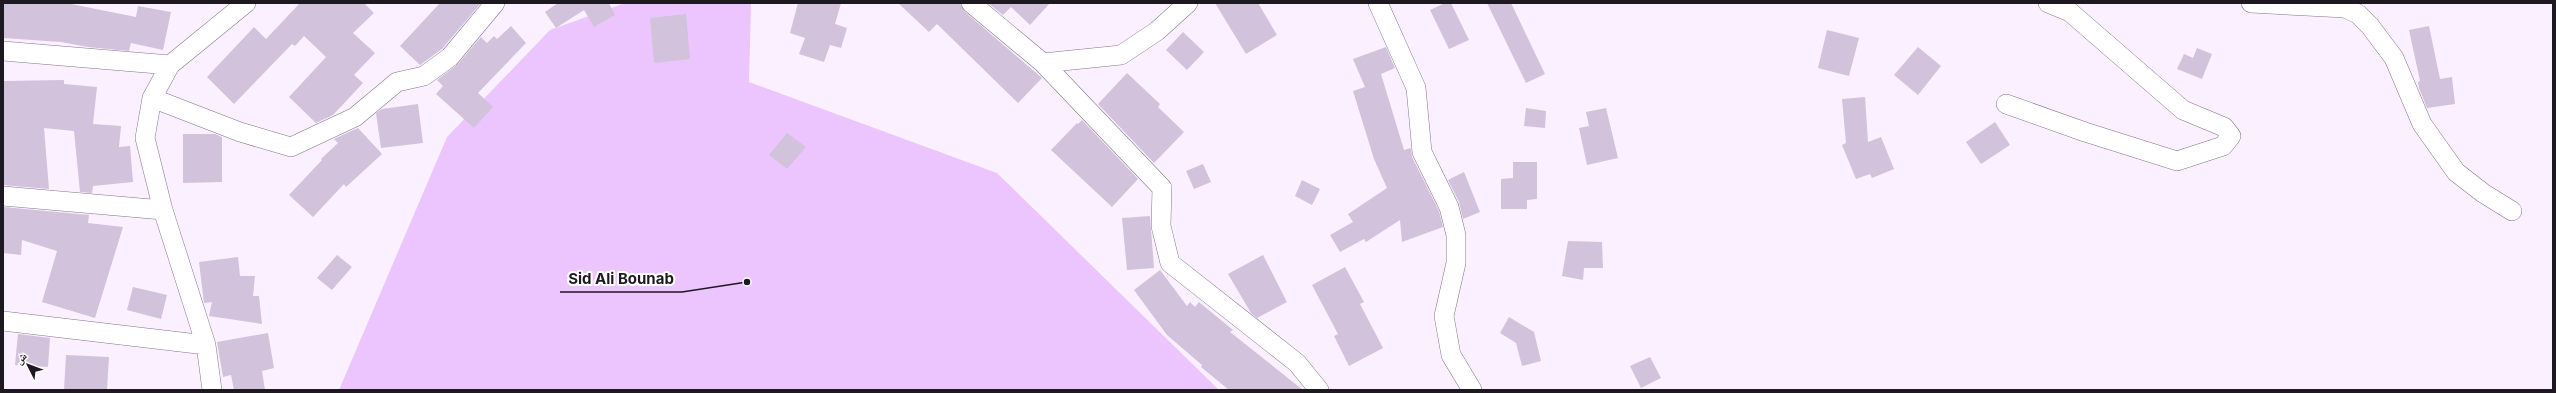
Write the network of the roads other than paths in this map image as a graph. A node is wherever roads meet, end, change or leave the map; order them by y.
1 (246, 3) edge
2 (495, 3) edge
3 (971, 3) edge
4 (1188, 3) edge
5 (1378, 3) edge
6 (1386, 3) edge
7 (2048, 3) edge
8 (2251, 3) edge
9 (1390, 25) junction
10 (3, 51) edge
11 (1043, 63) junction
12 (170, 65) junction
13 (152, 98) junction
14 (2006, 104) dead end
15 (3, 196) edge
16 (163, 210) junction
17 (2512, 211) dead end
18 (3, 321) edge
19 (206, 345) junction
20 (212, 390) edge
21 (1319, 390) edge
22 (1472, 390) edge

1 - 12 street
2 - 13 street
3 - 11 street
4 - 11 street
5 - 9 street
6 - 9 street
7 - 14 street
8 - 17 street
9 - 22 street
10 - 12 street
11 - 21 street
12 - 13 street
13 - 16 street
15 - 16 street
16 - 19 street
18 - 19 street
19 - 20 street

